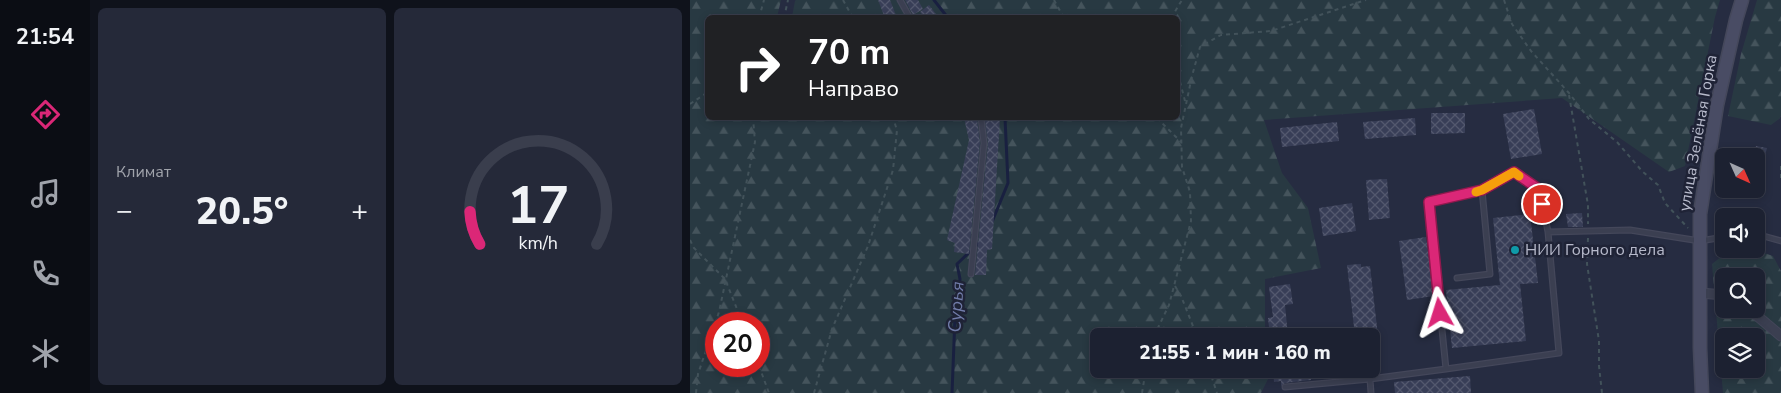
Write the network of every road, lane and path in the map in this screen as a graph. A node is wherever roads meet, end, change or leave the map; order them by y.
1 (764, 0) edge
2 (788, 0) edge
3 (844, 0) edge
4 (900, 0) edge
5 (1054, 0) edge
6 (1182, 0) edge
7 (1366, 0) edge
8 (1504, 0) edge
9 (1742, 0) edge
10 (760, 15) edge
11 (785, 15) edge
12 (852, 15) edge
13 (908, 15) edge
14 (1062, 15) edge
15 (1174, 15) edge
16 (1180, 81) edge
17 (1569, 93) junction
18 (705, 94) edge
19 (1186, 103) junction
20 (690, 104) edge
21 (753, 120) edge
22 (894, 120) edge
23 (981, 120) edge
24 (1159, 120) edge
25 (1182, 142) junction
26 (1781, 166) edge
27 (1781, 179) edge
28 (1482, 190) junction
29 (1588, 230) junction
30 (1548, 232) junction
31 (1765, 237) edge
32 (1715, 239) edge
33 (690, 240) edge
34 (1700, 241) junction
35 (1781, 241) edge
36 (971, 274) dead end
37 (1457, 278) dead end
38 (725, 279) junction
39 (1175, 286) junction
40 (1700, 294) junction
41 (1715, 295) edge
42 (738, 312) edge
43 (1760, 318) edge
44 (1158, 328) edge
45 (1193, 328) edge
46 (1781, 336) edge
47 (1446, 369) junction
48 (763, 377) edge
49 (1144, 378) edge
50 (1212, 378) edge
51 (1370, 379) junction
52 (1285, 387) dead end
53 (696, 393) edge
54 (769, 393) edge
55 (814, 393) edge
56 (1142, 393) edge
57 (1217, 393) edge
58 (1371, 393) edge
59 (1602, 393) edge
60 (1702, 393) edge

1 - 10 path
2 - 11 path
3 - 12 path
4 - 13 lane
5 - 14 path
6 - 15 path
7 - 19 path
8 - 17 path
9 - 34 street, улица Зелёная Горка
16 - 19 path
17 - 29 path
17 - 34 path
18 - 20 path
19 - 25 path
21 - 38 path
22 - 55 path
23 - 36 lane
24 - 25 path
25 - 39 path
26 - 27 path
28 - 30 lane
28 - 37 lane
28 - 47 lane
29 - 30 lane
29 - 34 lane
29 - 59 path
30 - 47 lane
31 - 35 lane
32 - 34 lane
33 - 38 path
34 - 40 street, улица Зелёная Горка
38 - 42 path
38 - 53 path
39 - 44 path
39 - 45 path
40 - 41 street
40 - 60 street, улица Зелёная Горка
43 - 46 street
47 - 51 lane
48 - 54 path
49 - 56 path
50 - 57 path
51 - 52 lane
51 - 58 lane

